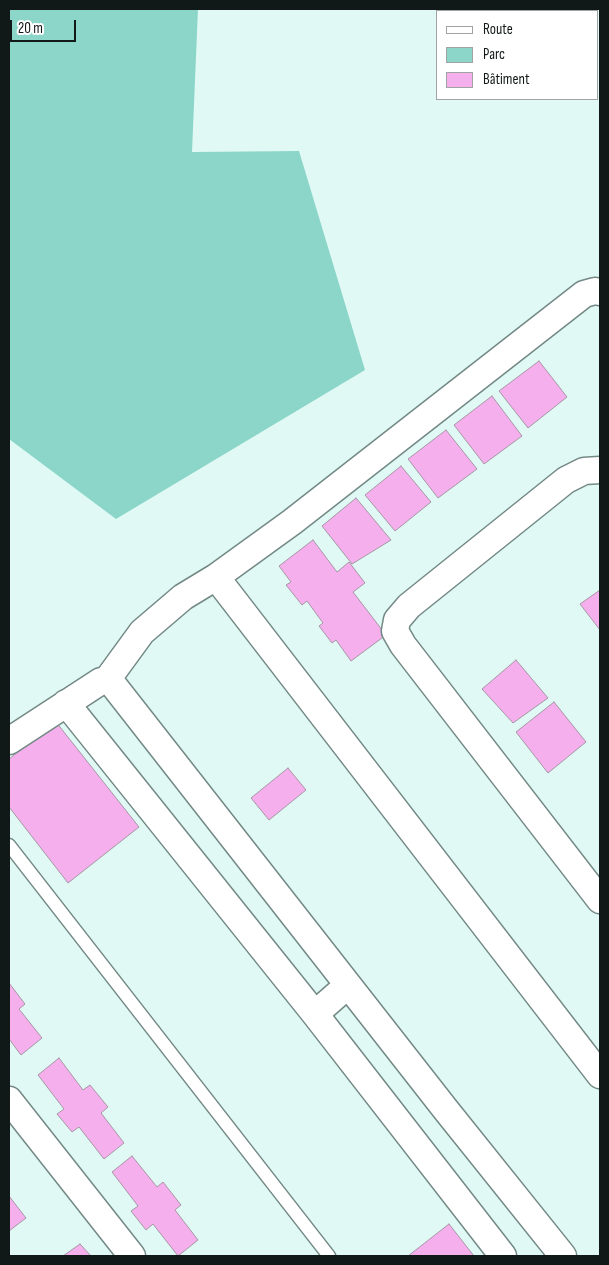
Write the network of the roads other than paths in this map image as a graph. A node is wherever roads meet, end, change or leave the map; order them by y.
1 (600, 292) edge
2 (600, 470) edge
3 (216, 577) junction
4 (107, 680) junction
5 (66, 704) junction
6 (9, 741) edge
7 (9, 845) edge
8 (600, 900) edge
9 (348, 985) junction
10 (315, 1014) junction
11 (600, 1076) edge
12 (9, 1100) edge
13 (132, 1256) edge
14 (329, 1256) edge
15 (502, 1256) edge
16 (563, 1256) edge

1 - 3 street
2 - 8 street
3 - 4 street
3 - 11 street
4 - 5 street
4 - 9 street
5 - 6 street
5 - 10 street
7 - 14 lane
9 - 10 street
9 - 16 street
10 - 15 street
12 - 13 street

